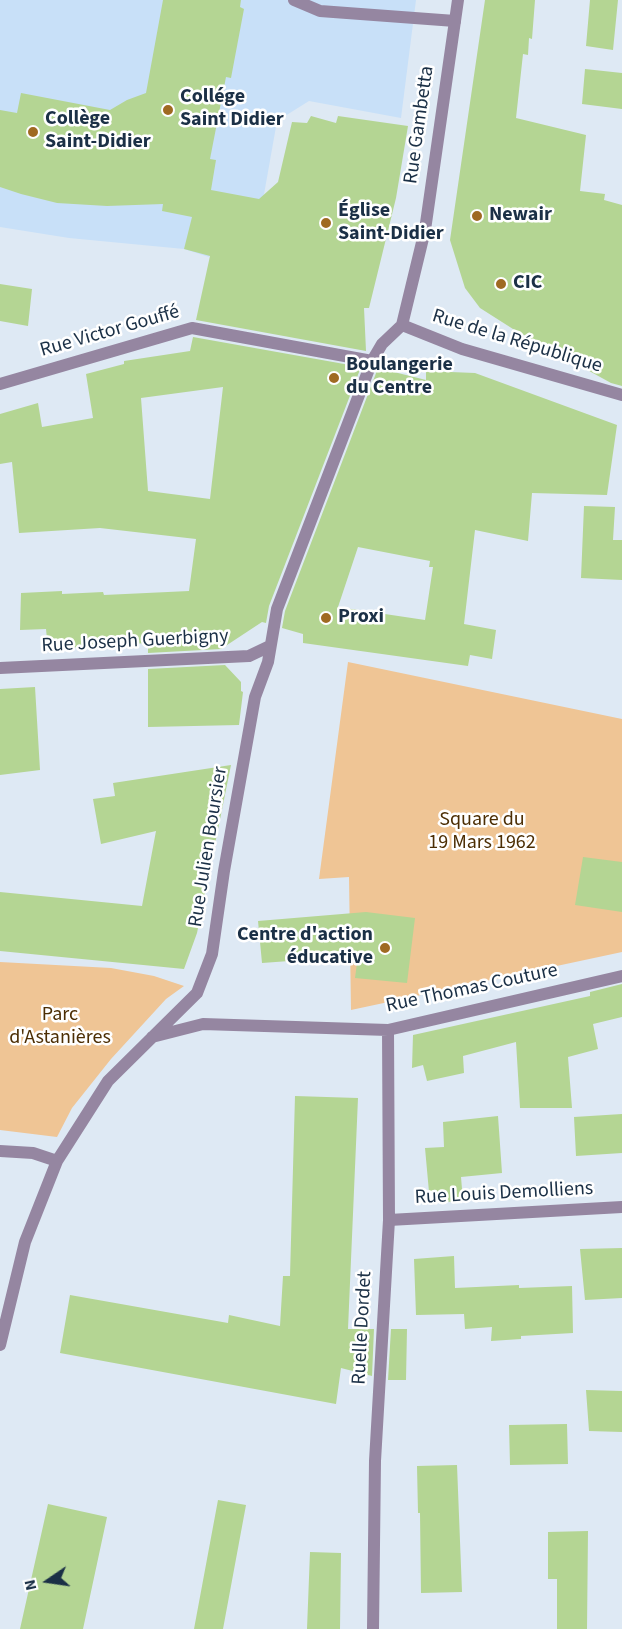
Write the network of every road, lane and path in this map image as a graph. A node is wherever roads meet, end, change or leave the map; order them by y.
1 (294, 0) edge
2 (459, 0) edge
3 (454, 21) junction
4 (402, 325) junction
5 (372, 361) junction
6 (0, 384) edge
7 (622, 395) edge
8 (270, 646) junction
9 (0, 668) edge
10 (622, 976) edge
11 (388, 1030) junction
12 (151, 1037) junction
13 (0, 1151) edge
14 (57, 1161) junction
15 (622, 1207) edge
16 (389, 1220) junction
17 (0, 1345) edge
18 (373, 1629) edge

1 - 3 street
2 - 3 street, Rue Gambetta
3 - 4 street, Rue Gambetta
4 - 5 street, Rue Julien Boursier
4 - 7 street, Rue de la République
5 - 6 street, Rue Victor Gouffé
5 - 8 street, Rue Julien Boursier
8 - 9 street, Rue Joseph Guerbigny
8 - 12 street, Rue Julien Boursier
10 - 11 street, Rue Thomas Couture
11 - 12 street, Rue Thomas Couture
11 - 16 street, Ruelle Dordet
12 - 14 street, Rue Julien Boursier
13 - 14 street
14 - 17 street, Rue Julien Boursier
15 - 16 street, Rue Louis Demolliens
16 - 18 street, Ruelle Dordet

